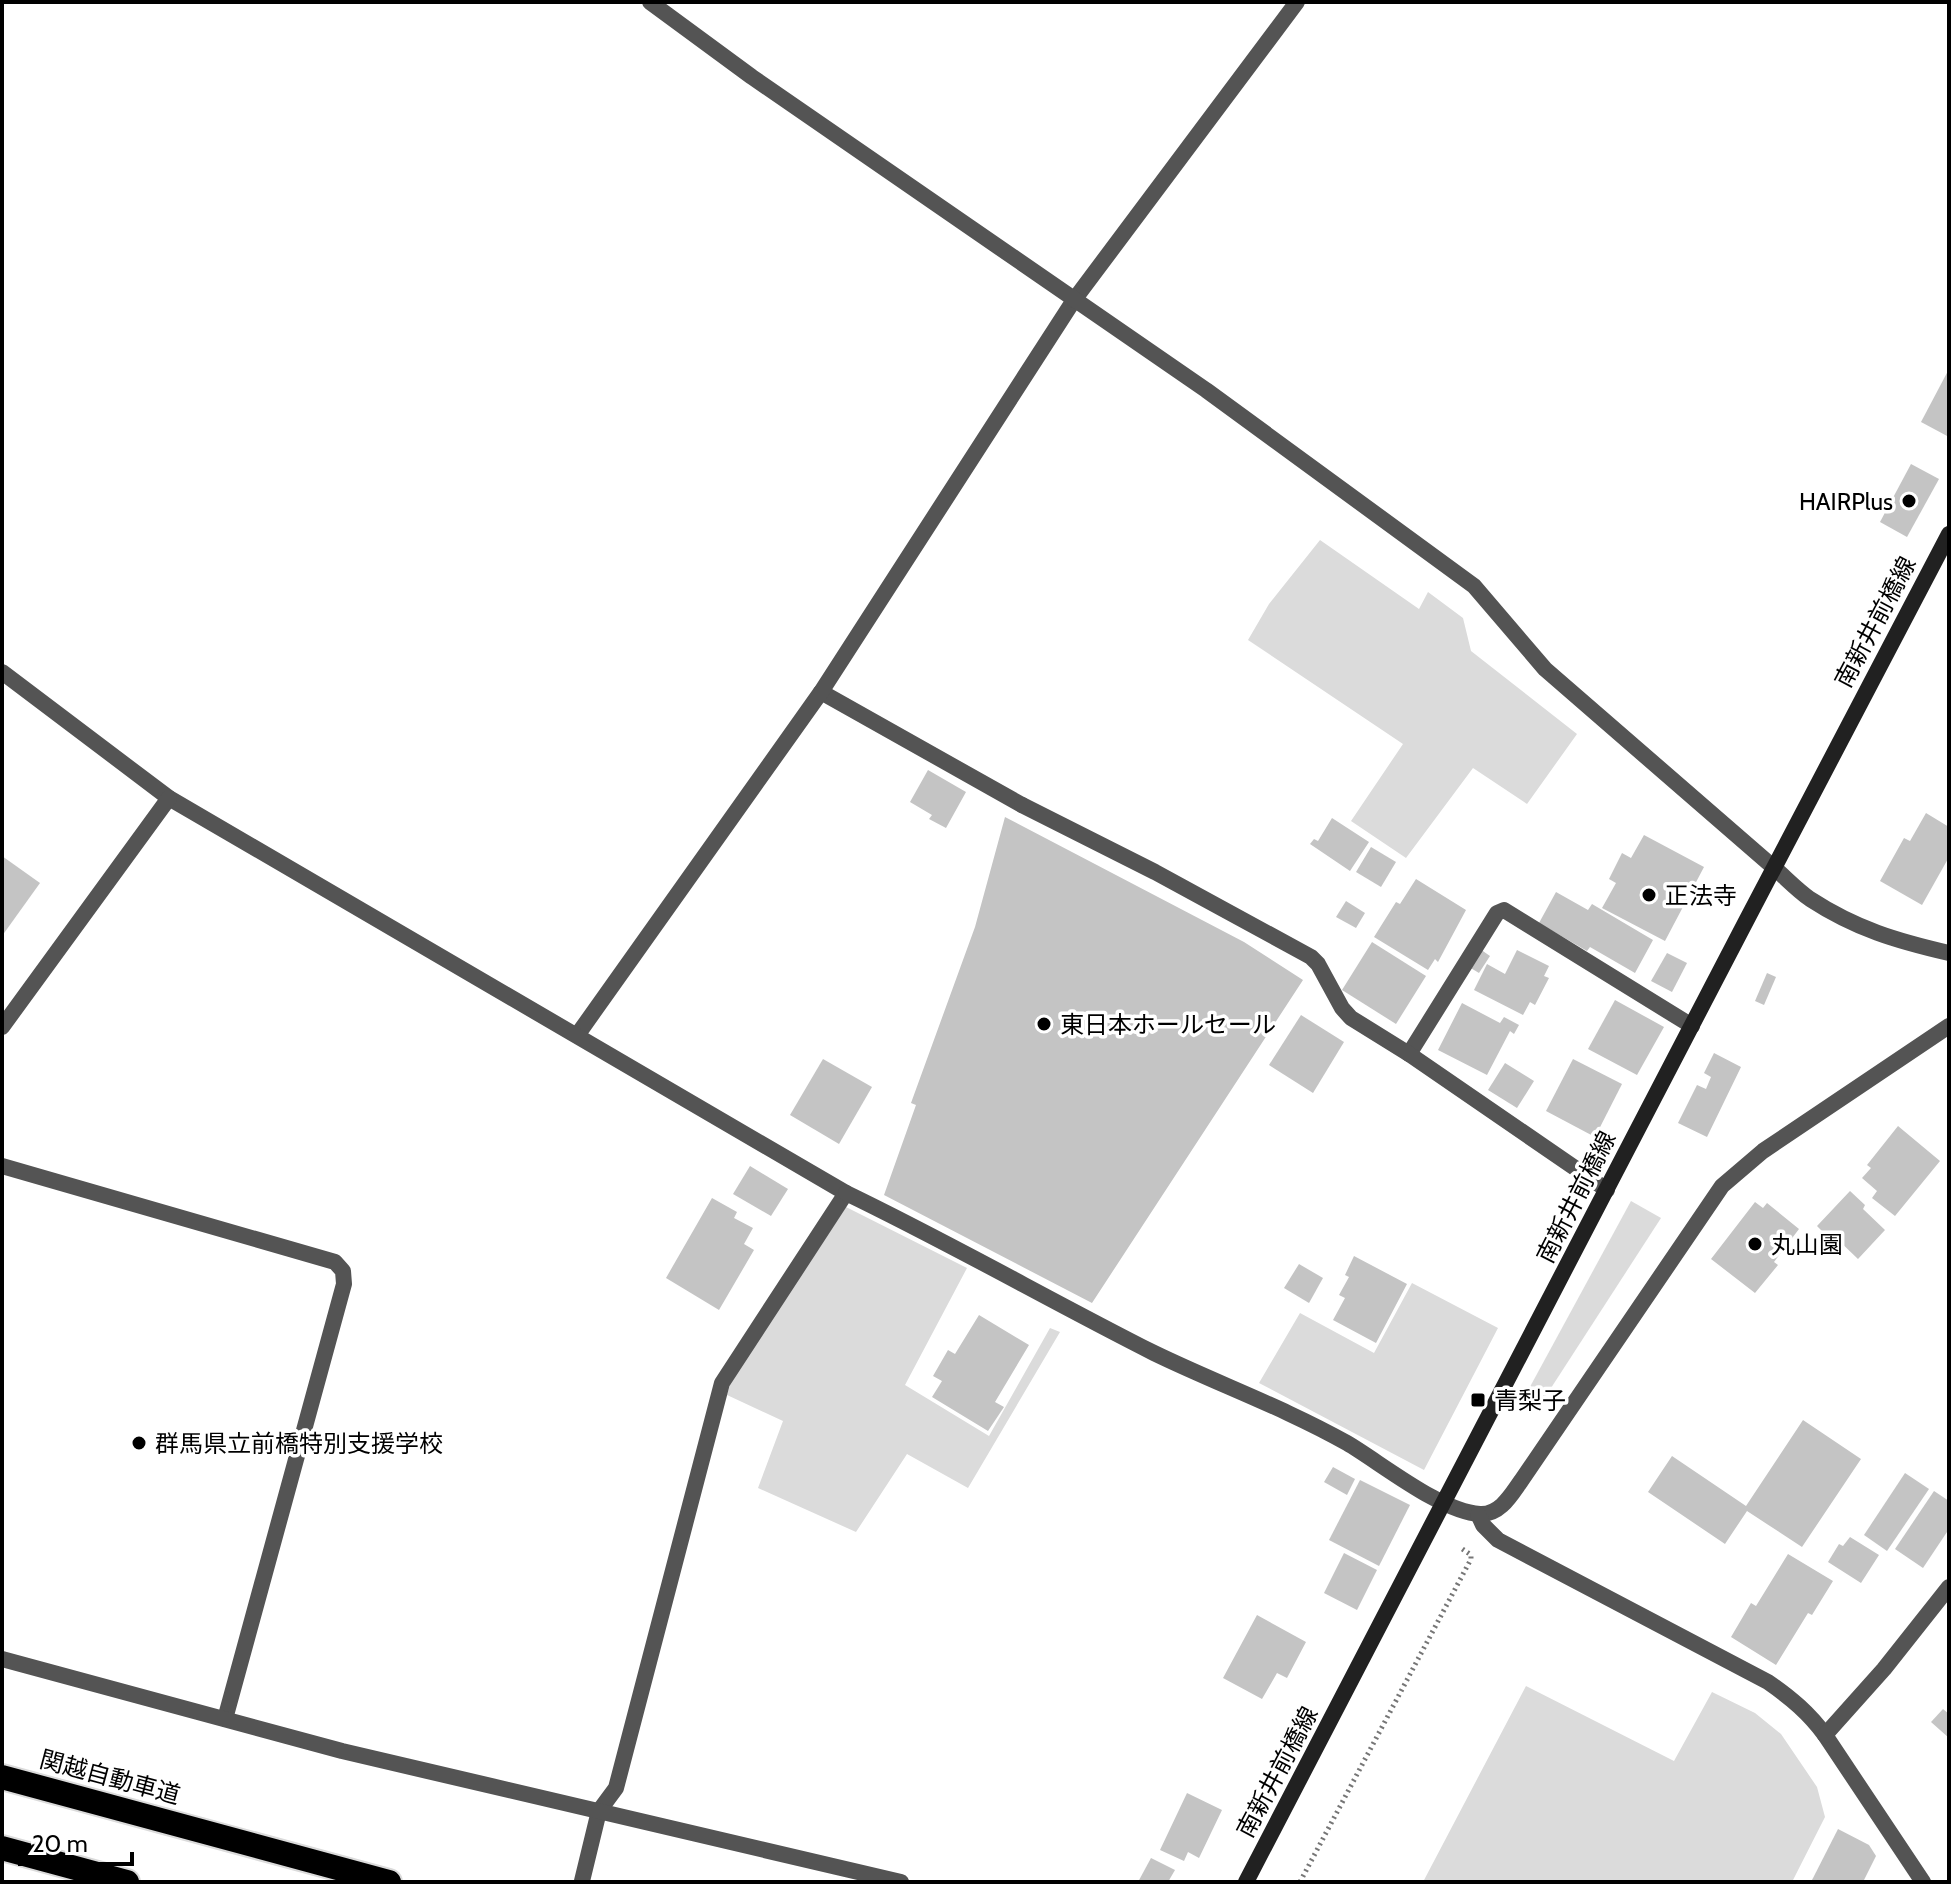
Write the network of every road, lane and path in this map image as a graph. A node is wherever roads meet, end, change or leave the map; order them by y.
1 (650, 2) edge
2 (1297, 2) edge
3 (1074, 300) junction
4 (1949, 534) edge
5 (2, 672) edge
6 (821, 692) junction
7 (169, 798) junction
8 (1772, 866) junction
9 (1949, 953) edge
10 (1692, 1026) junction
11 (1949, 1026) edge
12 (2, 1027) edge
13 (578, 1034) junction
14 (1409, 1054) junction
15 (2, 1166) edge
16 (1607, 1190) junction
17 (846, 1193) junction
18 (1444, 1502) junction
19 (1478, 1514) junction
20 (1461, 1548) dead end
21 (1949, 1587) edge
22 (2, 1659) edge
23 (225, 1719) junction
24 (1825, 1735) junction
25 (2, 1777) edge
26 (599, 1811) junction
27 (2, 1848) edge
28 (582, 1881) edge
29 (127, 1882) edge
30 (389, 1882) edge
31 (901, 1882) edge
32 (1246, 1882) edge
33 (1300, 1882) edge
34 (1923, 1882) edge

1 - 3 street
2 - 3 street
3 - 6 street
3 - 8 street
4 - 8 main road, 南新井前橋線
5 - 7 street
6 - 13 street
6 - 14 street
7 - 12 street
7 - 13 street
8 - 9 street
8 - 10 main road, 南新井前橋線
10 - 14 street
10 - 16 main road, 南新井前橋線
11 - 19 street
13 - 17 street
14 - 16 street
15 - 23 street
16 - 18 main road, 南新井前橋線
17 - 18 street
17 - 26 street
18 - 19 street
18 - 32 main road, 南新井前橋線
19 - 24 street
20 - 33 path
21 - 24 street
22 - 23 street
23 - 26 street
24 - 34 street
25 - 30 highway, 関越自動車道
26 - 28 street
26 - 31 street
27 - 29 highway

